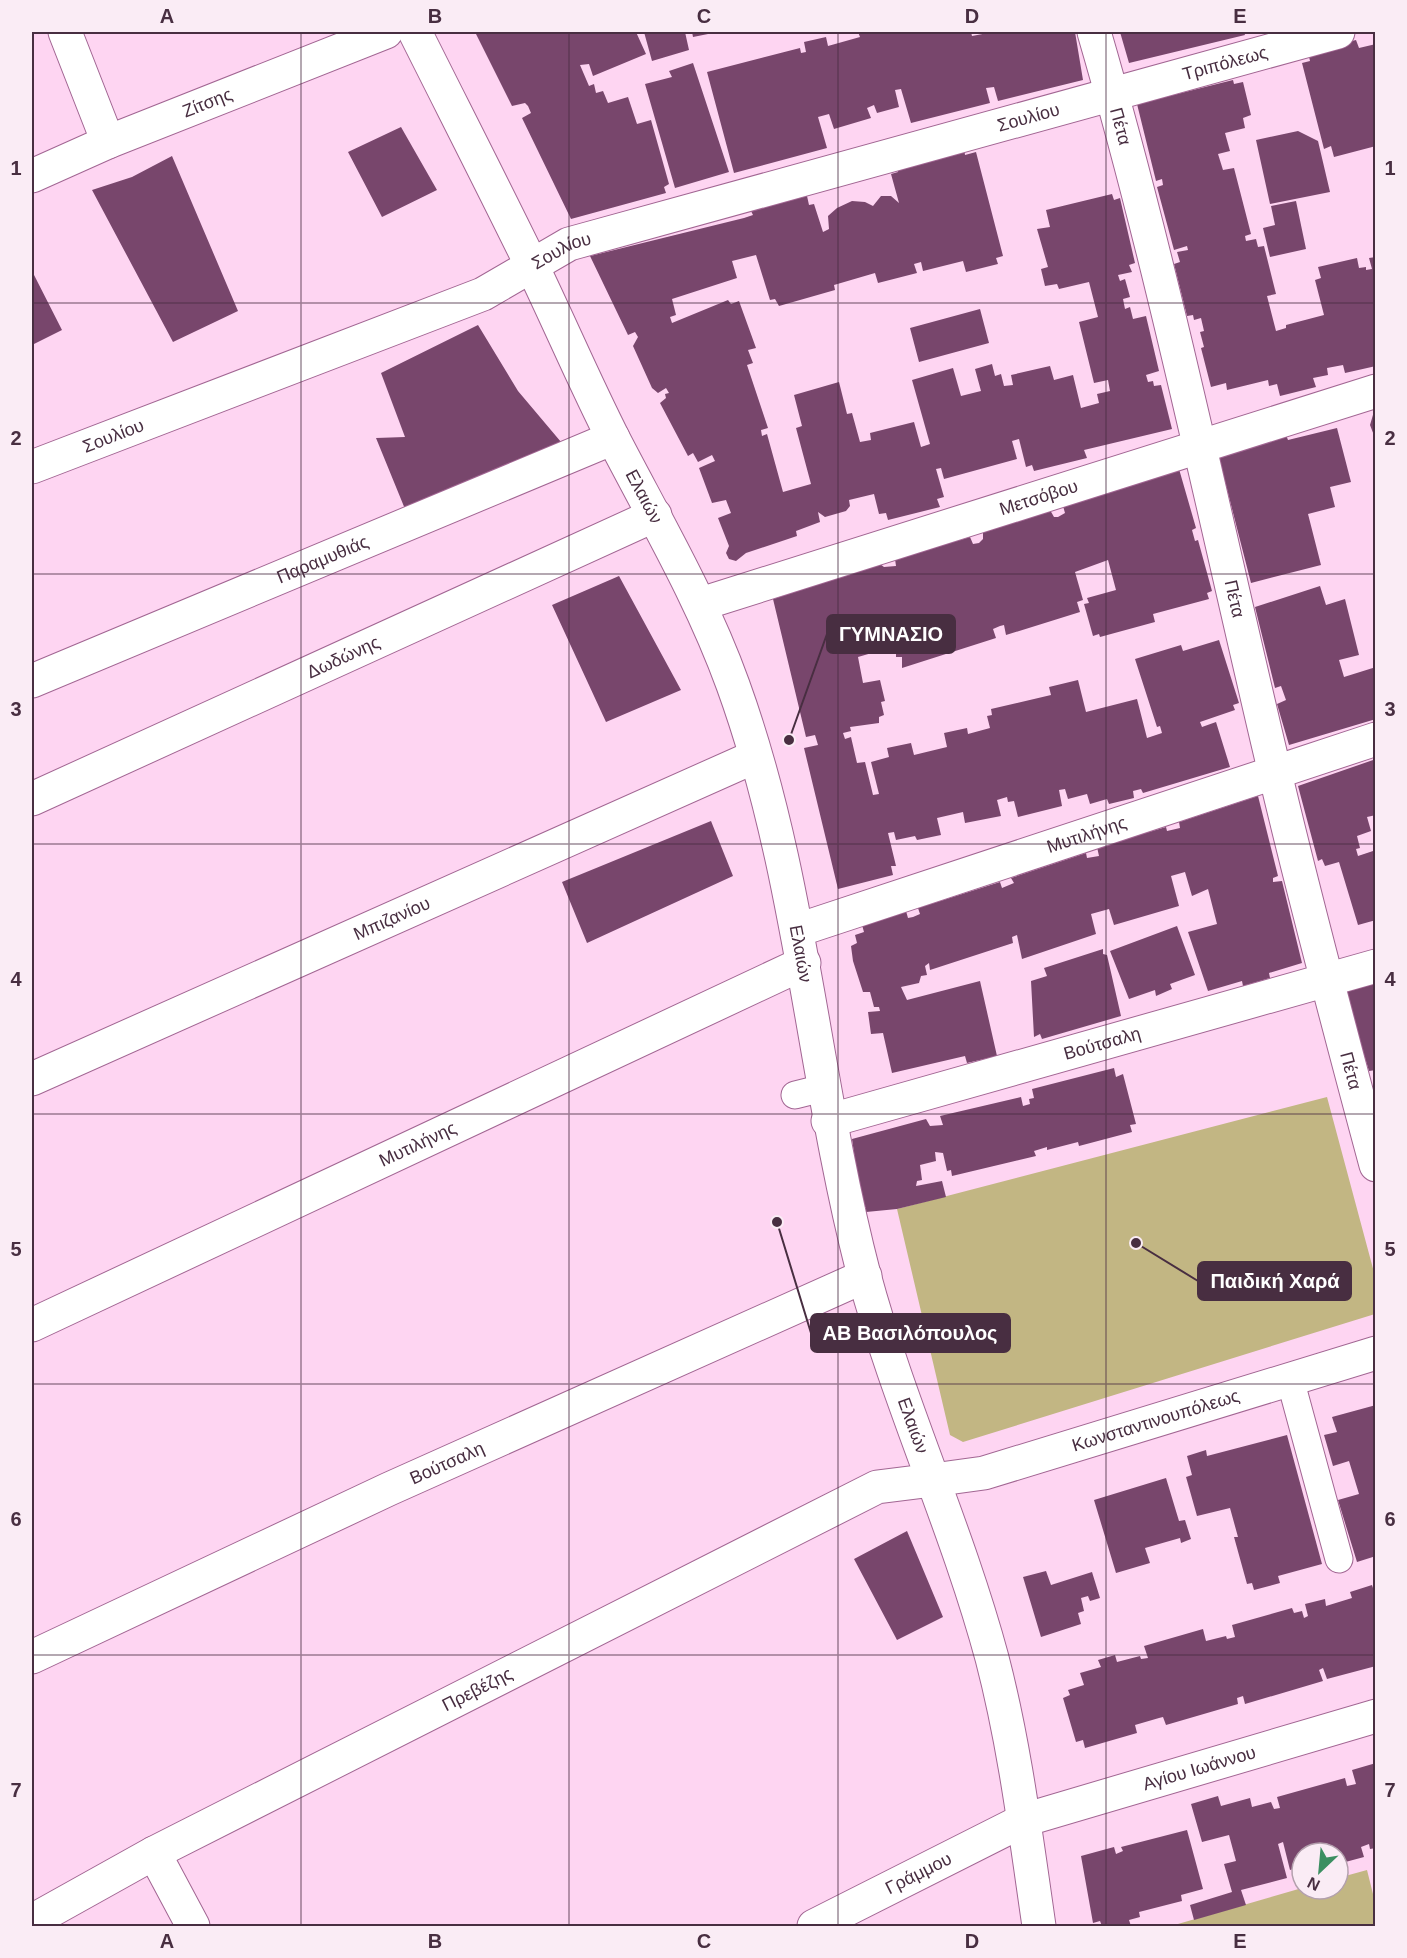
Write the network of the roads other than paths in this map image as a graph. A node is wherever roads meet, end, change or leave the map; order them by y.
1 (64, 32) edge
2 (386, 32) edge
3 (415, 32) edge
4 (1094, 32) edge
5 (1338, 32) edge
6 (1113, 96) junction
7 (108, 142) junction
8 (32, 176) edge
9 (531, 265) junction
10 (1376, 391) edge
11 (613, 438) junction
12 (1200, 445) junction
13 (32, 467) edge
14 (655, 515) junction
15 (700, 604) junction
16 (32, 681) edge
17 (1376, 739) edge
18 (754, 757) junction
19 (1275, 774) junction
20 (32, 799) edge
21 (798, 930) junction
22 (804, 963) junction
23 (1376, 966) edge
24 (1327, 980) junction
25 (32, 1079) edge
26 (828, 1121) junction
27 (1376, 1165) edge
28 (865, 1276) junction
29 (32, 1325) edge
30 (1376, 1353) edge
31 (1290, 1379) junction
32 (933, 1480) junction
33 (1339, 1559) dead end
34 (32, 1658) edge
35 (1376, 1716) edge
36 (1024, 1820) junction
37 (154, 1853) junction
38 (32, 1922) edge
39 (193, 1926) edge
40 (814, 1926) edge
41 (1039, 1926) edge

1 - 7 street
2 - 7 street, Ζίτσης
3 - 9 street, Ελαιών
4 - 6 street, Πέτα
5 - 6 street, Τριπόλεως
6 - 9 street, Σουλίου
6 - 12 street, Πέτα
7 - 8 street, Ζίτσης
9 - 11 street, Ελαιών
9 - 13 street, Σουλίου
10 - 12 street, Μετσόβου
11 - 14 street, Ελαιών
11 - 16 street, Παραμυθιάς
12 - 15 street, Μετσόβου
12 - 19 street, Πέτα
14 - 15 street, Ελαιών
14 - 20 street, Δωδώνης
15 - 18 street, Ελαιών
17 - 19 street, Μυτιλήνης
18 - 21 street, Ελαιών
18 - 25 street, Μπιζανίου
19 - 21 street, Μυτιλήνης
19 - 24 street, Πέτα
21 - 22 street, Ελαιών
22 - 26 street, Ελαιών
22 - 29 street, Μυτιλήνης
23 - 24 street, Βούτσαλη
24 - 26 street, Βούτσαλη
24 - 27 street, Πέτα
26 - 28 street, Ελαιών
28 - 32 street, Ελαιών
28 - 34 street, Βούτσαλη
30 - 31 street, Κωνσταντινουπόλεως
31 - 32 street, Κωνσταντινουπόλεως
31 - 33 lane
32 - 36 street, Ελαιών
32 - 37 street, Πρεβέζης
35 - 36 street, Αγίου Ιωάννου
36 - 40 street, Γράμμου
36 - 41 street, Ελαιών
37 - 38 street, Πρεβέζης
37 - 39 street

